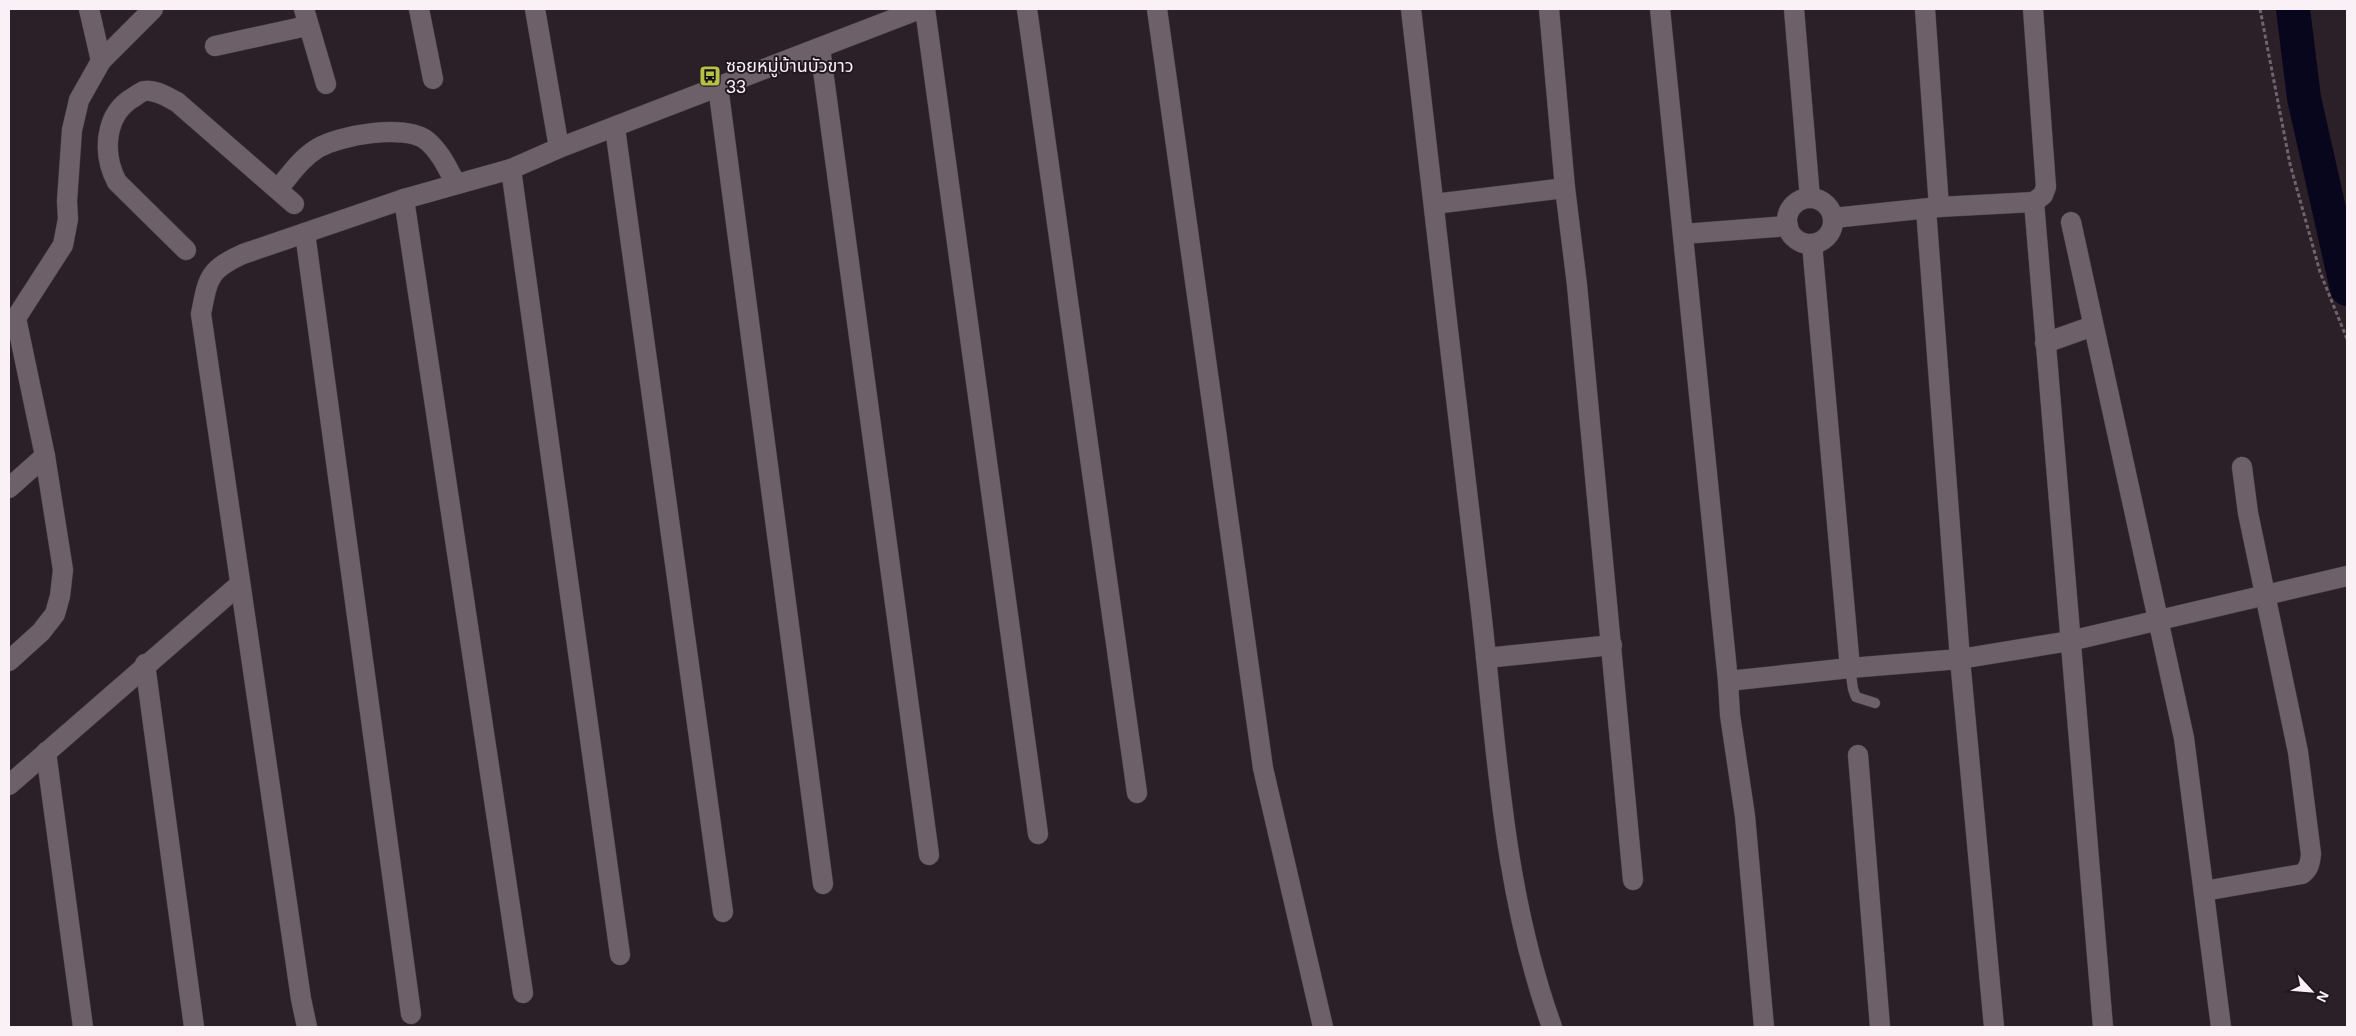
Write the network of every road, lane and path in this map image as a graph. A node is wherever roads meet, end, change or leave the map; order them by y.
1 (89, 9) edge
2 (153, 9) edge
3 (419, 9) edge
4 (534, 9) edge
5 (920, 9) edge
6 (925, 9) edge
7 (1026, 9) edge
8 (1157, 9) edge
9 (1411, 9) edge
10 (1549, 9) edge
11 (1660, 9) edge
12 (1794, 9) edge
13 (1925, 9) edge
14 (2033, 9) edge
15 (2260, 9) edge
16 (305, 17) edge
17 (215, 46) dead end
18 (820, 48) junction
19 (101, 61) junction
20 (433, 79) dead end
21 (326, 84) dead end
22 (718, 86) junction
23 (615, 128) junction
24 (559, 148) junction
25 (511, 169) junction
26 (456, 184) junction
27 (1565, 188) junction
28 (278, 189) junction
29 (1810, 198) junction
30 (404, 199) junction
31 (2034, 202) junction
32 (294, 204) dead end
33 (1434, 204) junction
34 (1932, 208) junction
35 (1833, 218) junction
36 (2071, 222) dead end
37 (1788, 226) junction
38 (305, 233) junction
39 (1683, 234) junction
40 (1812, 244) junction
41 (186, 250) dead end
42 (12, 319) edge
43 (2093, 326) junction
44 (2347, 338) edge
45 (2045, 343) junction
46 (45, 456) junction
47 (2242, 467) dead end
48 (9, 488) edge
49 (2347, 576) edge
50 (240, 584) junction
51 (2266, 596) junction
52 (2159, 622) junction
53 (2070, 641) junction
54 (1612, 645) junction
55 (1486, 658) junction
56 (1960, 659) junction
57 (9, 661) edge
58 (145, 664) junction
59 (1850, 668) junction
60 (1728, 681) junction
61 (1875, 703) dead end
62 (46, 752) junction
63 (1858, 755) dead end
64 (9, 785) edge
65 (1138, 793) dead end
66 (1038, 834) dead end
67 (928, 855) dead end
68 (1633, 880) dead end
69 (823, 884) dead end
70 (2204, 891) junction
71 (723, 912) dead end
72 (620, 955) dead end
73 (523, 993) dead end
74 (411, 1014) dead end
75 (83, 1027) edge
76 (194, 1027) edge
77 (307, 1027) edge
78 (1323, 1027) edge
79 (1552, 1027) edge
80 (1764, 1027) edge
81 (1880, 1027) edge
82 (1994, 1027) edge
83 (2103, 1027) edge
84 (2220, 1027) edge

1 - 19 street
2 - 19 street
3 - 20 street
4 - 24 street
5 - 18 street
6 - 66 street
7 - 65 street
8 - 78 street
9 - 33 street
10 - 27 street
11 - 39 street
12 - 29 street
13 - 34 street
14 - 31 street
15 - 44 path
16 - 17 street
16 - 21 street
18 - 22 street
18 - 67 street
19 - 42 street
22 - 23 street
22 - 69 street
23 - 24 street
23 - 71 street
24 - 25 street
25 - 26 street
25 - 72 street
26 - 28 street
26 - 30 street
27 - 33 street
27 - 54 street
28 - 32 street
28 - 41 street
29 - 35 street
29 - 37 street
30 - 38 street
30 - 73 street
31 - 34 street
31 - 45 street
33 - 55 street
34 - 35 street
34 - 56 street
35 - 40 street
36 - 43 street
37 - 39 street
37 - 40 street
38 - 50 street
38 - 74 street
39 - 60 street
40 - 59 street
42 - 46 street
43 - 45 street
43 - 52 street
45 - 53 street
46 - 48 street
46 - 57 street
47 - 51 street
49 - 51 street
50 - 58 street
50 - 77 street
51 - 52 street
51 - 70 street
52 - 53 street
52 - 70 street
53 - 56 street
53 - 83 street
54 - 55 street
54 - 68 street
55 - 79 street
56 - 59 street
56 - 82 street
58 - 62 street
58 - 76 street
59 - 60 street
59 - 61 lane
60 - 80 street
62 - 64 street
62 - 75 street
63 - 81 street
70 - 84 street

